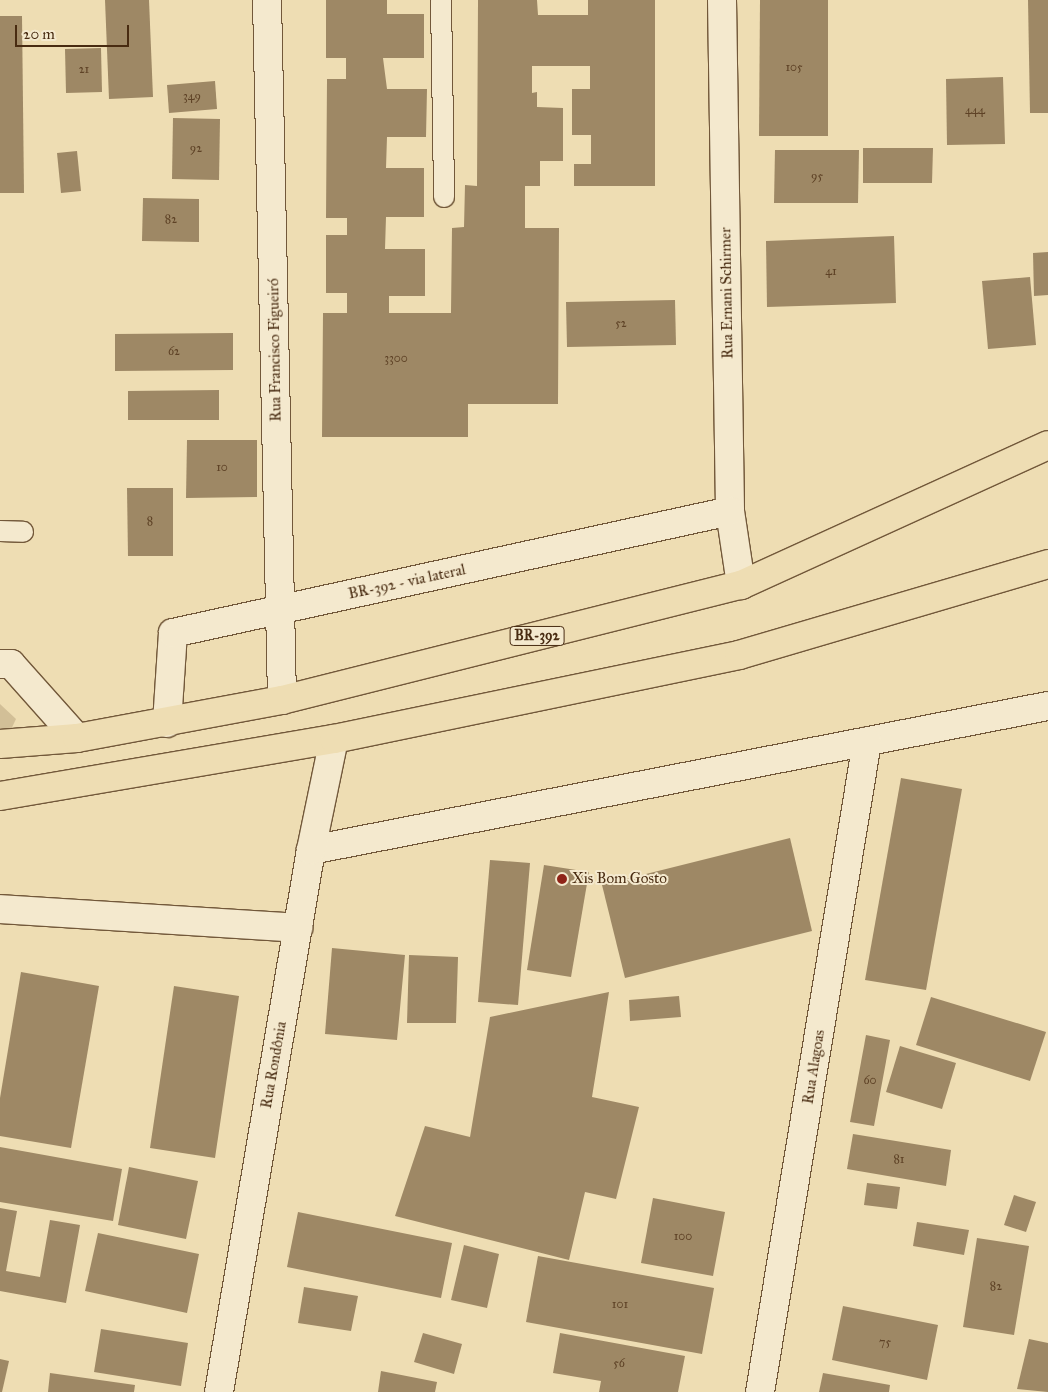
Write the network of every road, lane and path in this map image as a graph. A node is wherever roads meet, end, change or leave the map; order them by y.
1 (267, 0) edge
2 (440, 0) edge
3 (722, 0) edge
4 (444, 196) dead end
5 (1048, 445) edge
6 (730, 511) junction
7 (0, 531) edge
8 (24, 532) dead end
9 (1048, 564) edge
10 (741, 585) junction
11 (281, 609) junction
12 (0, 664) edge
13 (282, 700) junction
14 (1048, 706) edge
15 (167, 723) junction
16 (77, 738) junction
17 (334, 739) junction
18 (867, 742) junction
19 (0, 744) edge
20 (0, 796) edge
21 (311, 850) junction
22 (0, 909) edge
23 (298, 928) junction
24 (219, 1392) edge
25 (760, 1392) edge

1 - 11 street, Rua Francisco Figueiró
2 - 4 lane
3 - 6 street, Rua Ernani Schirmer
5 - 10 highway, BR-392
6 - 10 street, Rua Ernani Schirmer
6 - 11 street, BR-392 - via lateral
7 - 8 lane
9 - 17 highway
10 - 13 highway, BR-392
11 - 13 street, Rua Francisco Figueiró
11 - 15 street, BR-392 - via lateral
12 - 16 street
13 - 15 highway, BR-392
14 - 18 street
15 - 16 highway, BR-392
16 - 19 highway, BR-392
17 - 20 highway
17 - 21 street, Rua Rondônia
18 - 21 street
18 - 25 street, Rua Alagoas
21 - 23 street, Rua Rondônia
22 - 23 street
23 - 24 street, Rua Rondônia

